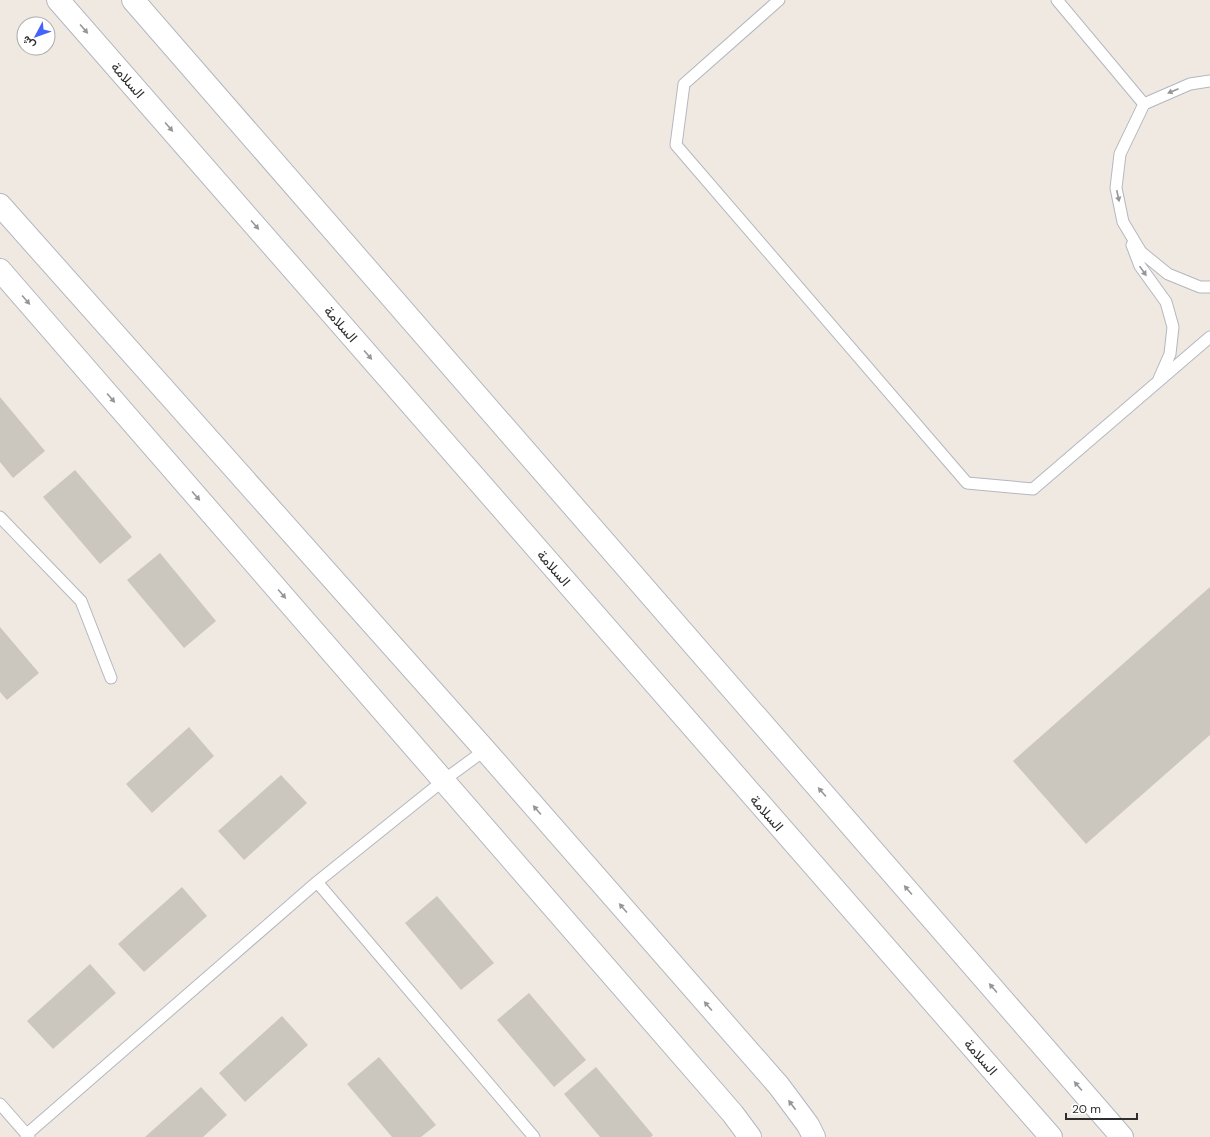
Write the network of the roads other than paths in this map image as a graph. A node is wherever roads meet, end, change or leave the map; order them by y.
1 (58, 0) edge
2 (133, 0) edge
3 (779, 0) edge
4 (1058, 0) edge
5 (1210, 81) edge
6 (1144, 104) junction
7 (0, 205) edge
8 (1123, 222) junction
9 (0, 270) edge
10 (1210, 287) edge
11 (1210, 337) edge
12 (1158, 382) junction
13 (0, 517) edge
14 (111, 678) dead end
15 (485, 750) junction
16 (444, 780) junction
17 (317, 882) junction
18 (0, 1104) edge
19 (28, 1136) edge
20 (534, 1137) edge
21 (750, 1137) edge
22 (814, 1137) edge
23 (1051, 1137) edge
24 (1122, 1137) edge

1 -> 23 street, السلامة
24 -> 2 street
3 - 12 lane
4 - 6 lane
5 -> 6 lane
6 -> 8 lane
7 - 15 street
8 - 10 lane
8 -> 12 lane
9 -> 16 street
11 - 12 lane
13 - 14 lane
15 - 16 lane
22 -> 15 street
16 - 17 lane
16 - 21 street
17 - 19 lane
17 - 20 lane
18 - 19 lane

